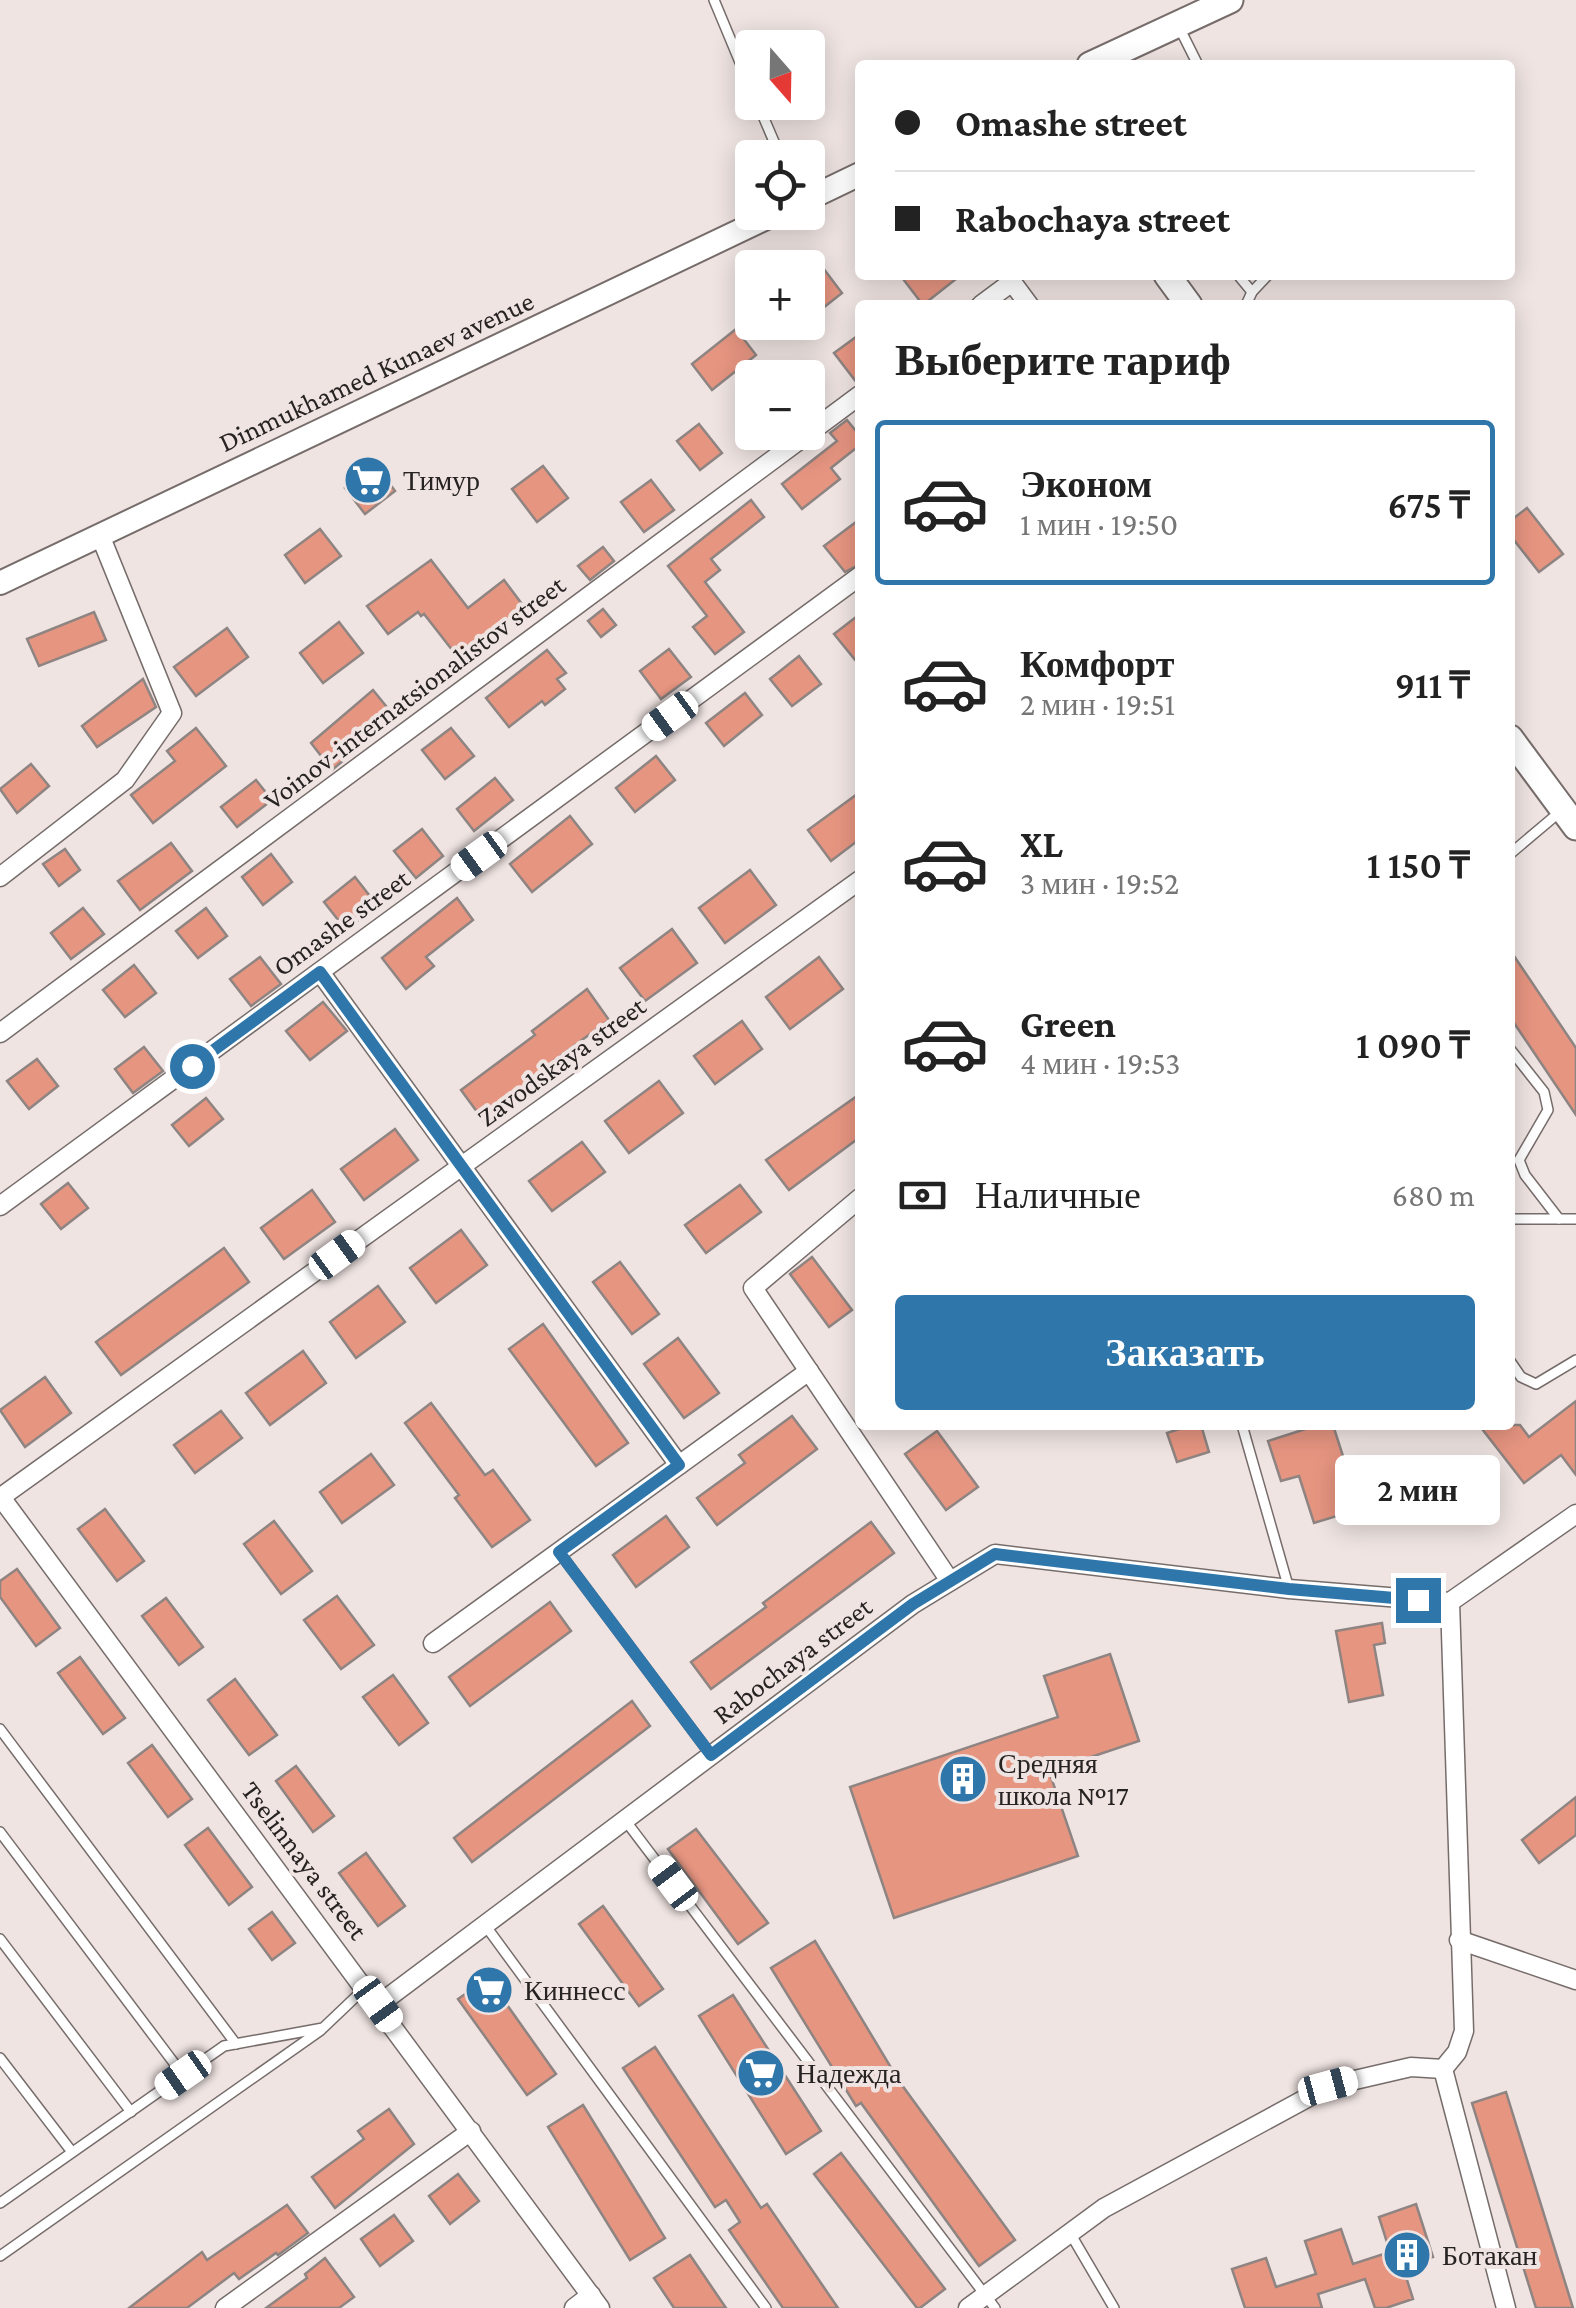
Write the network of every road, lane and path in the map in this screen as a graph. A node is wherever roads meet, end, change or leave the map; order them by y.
1 (714, 0) edge
2 (1230, 0) edge
3 (1178, 24) junction
4 (735, 50) edge
5 (1101, 60) edge
6 (1196, 60) edge
7 (855, 176) edge
8 (825, 191) edge
9 (741, 230) edge
10 (1171, 280) edge
11 (1242, 280) edge
12 (1263, 280) edge
13 (1252, 292) junction
14 (989, 300) edge
15 (1025, 300) edge
16 (1186, 300) edge
17 (1248, 300) edge
18 (855, 399) edge
19 (100, 535) junction
20 (855, 580) edge
21 (0, 583) edge
22 (1515, 745) edge
23 (1569, 818) edge
24 (1515, 851) edge
25 (0, 877) edge
26 (855, 884) edge
27 (320, 972) junction
28 (0, 1033) edge
29 (1515, 1055) edge
30 (459, 1168) junction
31 (855, 1202) edge
32 (0, 1206) edge
33 (1576, 1218) edge
34 (1515, 1219) edge
35 (1559, 1219) junction
36 (1576, 1360) edge
37 (1515, 1369) edge
38 (809, 1372) junction
39 (1243, 1430) edge
40 (679, 1465) junction
41 (0, 1496) edge
42 (1576, 1514) edge
43 (559, 1552) junction
44 (950, 1582) junction
45 (1289, 1589) junction
46 (1450, 1602) junction
47 (433, 1643) dead end
48 (0, 1729) edge
49 (711, 1755) junction
50 (625, 1820) junction
51 (0, 1832) edge
52 (485, 1924) junction
53 (0, 1940) edge
54 (1459, 1940) junction
55 (1576, 1980) edge
56 (366, 1987) junction
57 (378, 2004) junction
58 (323, 2028) junction
59 (236, 2044) junction
60 (0, 2058) edge
61 (1443, 2069) junction
62 (183, 2075) junction
63 (131, 2112) junction
64 (471, 2131) junction
65 (72, 2152) junction
66 (2, 2197) edge
67 (1070, 2232) junction
68 (0, 2256) edge
69 (595, 2302) edge
70 (990, 2302) edge
71 (224, 2308) edge
72 (574, 2308) edge
73 (766, 2308) edge
74 (968, 2308) edge
75 (1114, 2308) edge
76 (1506, 2308) edge

1 - 4 lane
2 - 3 main road
3 - 5 main road
3 - 6 lane
7 - 8 street
9 - 19 street, Dinmukhamed Kunaev avenue
10 - 16 main road
11 - 13 lane
12 - 13 lane
13 - 17 lane
14 - 15 street
18 - 28 street, Voinov-internatsionalistov street
19 - 21 street, Dinmukhamed Kunaev avenue
19 - 25 street
20 - 27 street, Omashe street
22 - 23 main road
23 - 24 lane
26 - 30 street, Zavodskaya street
27 - 30 street
27 - 32 street, Omashe street
29 - 35 lane
30 - 40 street
30 - 41 street, Zavodskaya street
31 - 38 street
33 - 35 lane
34 - 35 lane
36 - 37 lane
38 - 40 street
38 - 44 street
39 - 45 lane
40 - 43 street
41 - 56 street, Tselinnaya street
42 - 46 street
43 - 47 street
43 - 49 lane
44 - 45 street, Rabochaya street
44 - 49 street, Rabochaya street
45 - 46 street, Rabochaya street
46 - 54 street
48 - 59 lane
49 - 50 street, Rabochaya street
50 - 52 street, Rabochaya street
50 - 70 lane
51 - 62 lane
52 - 57 street, Rabochaya street
52 - 73 lane
53 - 63 lane
54 - 55 street
54 - 61 street
56 - 57 street, Tselinnaya street
56 - 58 lane
57 - 64 street, Tselinnaya street
58 - 59 lane
58 - 68 lane
59 - 62 lane
60 - 65 lane
61 - 67 street
61 - 76 street
62 - 63 lane
63 - 65 lane
64 - 69 street, Tselinnaya street
64 - 71 street
65 - 66 lane
67 - 70 street
67 - 75 lane
69 - 72 street
70 - 74 street

